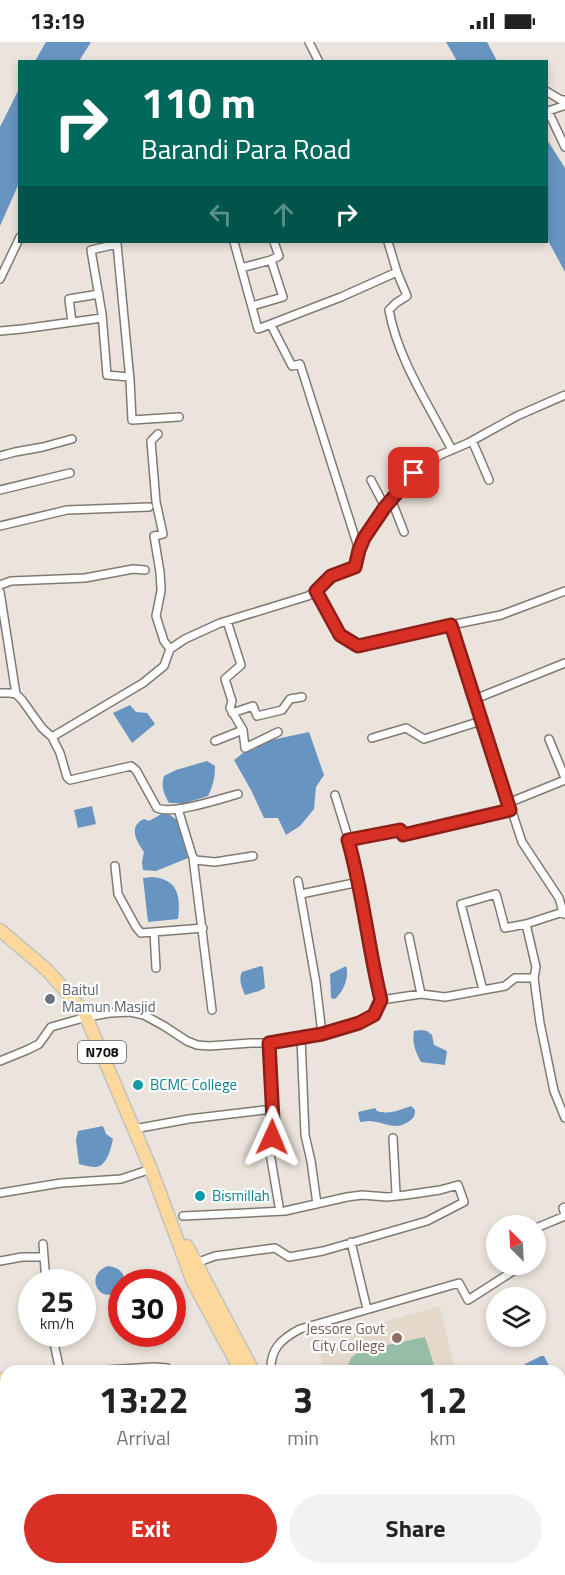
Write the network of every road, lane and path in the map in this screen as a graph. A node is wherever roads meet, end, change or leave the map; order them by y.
1 (310, 42) edge
2 (318, 60) edge
3 (548, 92) edge
4 (564, 103) edge
5 (565, 147) edge
6 (18, 241) edge
7 (117, 243) edge
8 (234, 243) edge
9 (274, 243) edge
10 (388, 243) edge
11 (271, 260) junction
12 (241, 268) junction
13 (397, 272) junction
14 (0, 279) edge
15 (99, 294) junction
16 (252, 306) junction
17 (102, 318) junction
18 (72, 322) junction
19 (272, 325) junction
20 (0, 331) edge
21 (130, 380) junction
22 (565, 395) edge
23 (179, 417) dead end
24 (158, 434) dead end
25 (72, 439) dead end
26 (474, 445) dead end
27 (452, 450) junction
28 (405, 453) dead end
29 (0, 456) edge
30 (70, 473) dead end
31 (412, 475) junction
32 (371, 480) dead end
33 (489, 480) dead end
34 (0, 490) edge
35 (392, 499) junction
36 (149, 507) dead end
37 (385, 507) junction
38 (0, 526) edge
39 (404, 532) dead end
40 (359, 550) junction
41 (145, 570) dead end
42 (0, 585) edge
43 (316, 591) junction
44 (565, 591) edge
45 (0, 592) edge
46 (227, 621) junction
47 (451, 625) junction
48 (171, 650) junction
49 (565, 663) edge
50 (0, 693) edge
51 (16, 694) junction
52 (302, 697) dead end
53 (475, 699) junction
54 (232, 713) junction
55 (478, 722) dead end
56 (243, 730) junction
57 (278, 732) dead end
58 (52, 737) junction
59 (372, 738) dead end
60 (549, 739) dead end
61 (216, 741) dead end
62 (565, 779) edge
63 (238, 794) dead end
64 (335, 795) dead end
65 (509, 806) junction
66 (178, 809) junction
67 (348, 840) junction
68 (253, 856) dead end
69 (193, 858) junction
70 (115, 866) dead end
71 (298, 881) dead end
72 (359, 882) junction
73 (302, 894) junction
74 (564, 913) edge
75 (526, 924) junction
76 (203, 928) junction
77 (0, 930) edge
78 (153, 932) junction
79 (409, 937) dead end
80 (156, 968) dead end
81 (534, 978) junction
82 (483, 990) junction
83 (421, 994) junction
84 (381, 1000) junction
85 (212, 1010) dead end
86 (87, 1017) junction
87 (322, 1034) junction
88 (301, 1038) junction
89 (269, 1043) junction
90 (0, 1060) edge
91 (272, 1109) junction
92 (565, 1118) edge
93 (134, 1129) junction
94 (393, 1138) dead end
95 (151, 1169) junction
96 (0, 1193) edge
97 (396, 1193) dead end
98 (164, 1202) junction
99 (317, 1204) junction
100 (279, 1206) dead end
101 (565, 1207) edge
102 (183, 1216) dead end
103 (565, 1216) edge
104 (546, 1224) edge
105 (351, 1242) junction
106 (43, 1244) dead end
107 (44, 1257) junction
108 (0, 1261) edge
109 (196, 1263) junction
110 (45, 1269) edge
111 (507, 1275) edge
112 (368, 1309) junction
113 (55, 1347) edge
114 (59, 1365) edge
115 (238, 1365) edge
116 (250, 1365) edge
117 (271, 1365) edge

1 - 2 street
3 - 4 street
4 - 5 street
6 - 14 street
7 - 15 street
7 - 21 street
8 - 12 street
9 - 11 street
10 - 13 street
11 - 12 street
11 - 16 street
12 - 16 street
13 - 19 street
13 - 27 street
15 - 17 street
15 - 18 street
16 - 19 street
17 - 18 street
17 - 21 street
18 - 20 street
19 - 40 street
21 - 23 street
22 - 27 street
24 - 48 street
25 - 29 street
26 - 33 street
27 - 31 street
28 - 31 street
30 - 34 street
31 - 35 street
32 - 37 street
35 - 37 street
35 - 39 street
36 - 38 street
37 - 40 street
40 - 43 street
41 - 42 street
43 - 46 street
43 - 47 street
44 - 47 street
45 - 51 street
46 - 48 street
46 - 54 street
47 - 53 street
48 - 58 street
49 - 53 street
50 - 51 street
51 - 58 street
52 - 54 street
53 - 65 street
54 - 56 street
55 - 59 street
56 - 57 street
56 - 61 street
58 - 66 street
60 - 62 street
62 - 65 street
63 - 66 street
64 - 67 street
65 - 67 street
65 - 74 street
66 - 69 street
67 - 72 street
68 - 69 street
69 - 76 street
70 - 78 street
71 - 73 street
72 - 73 street
72 - 84 street
73 - 87 street
74 - 75 street
75 - 81 street
75 - 82 street
76 - 78 street
76 - 85 street
77 - 86 highway, N708
78 - 80 street
79 - 83 street
81 - 82 street
81 - 92 street
82 - 83 street
83 - 84 street
84 - 87 street
86 - 89 street
86 - 90 street
86 - 93 highway, N708
87 - 88 street
88 - 89 street
88 - 99 street
89 - 91 street
91 - 93 street
91 - 100 street
93 - 95 highway, N708
94 - 97 street
95 - 96 street
95 - 98 highway, N708
98 - 109 highway, N708
98 - 115 highway, N708
99 - 102 street
99 - 105 street
101 - 103 street
103 - 104 street
105 - 109 street
105 - 112 street
106 - 107 street
107 - 108 street
107 - 110 street
109 - 116 highway, N708
111 - 112 street
112 - 117 street
113 - 114 street

